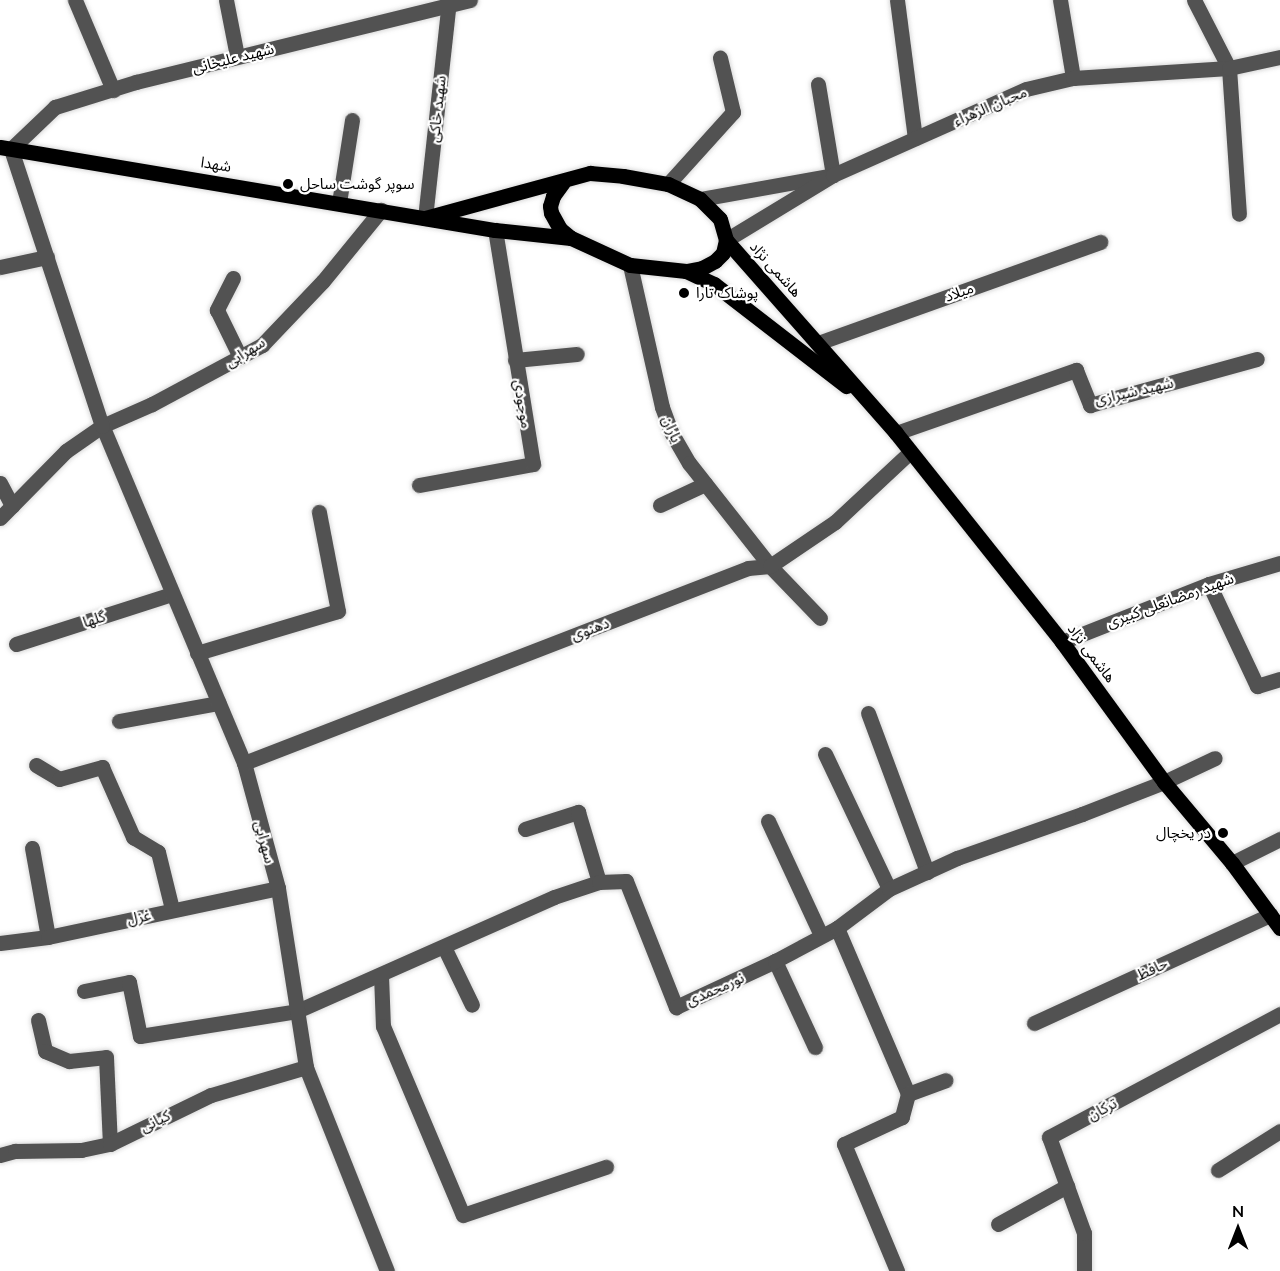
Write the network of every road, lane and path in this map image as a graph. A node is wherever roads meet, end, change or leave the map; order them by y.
1 (75, 0) edge
2 (226, 0) edge
3 (471, 0) edge
4 (897, 0) edge
5 (1060, 0) edge
6 (1194, 0) edge
7 (449, 3) edge
8 (237, 56) junction
9 (1280, 57) edge
10 (720, 58) dead end
11 (1229, 68) junction
12 (1073, 78) junction
13 (818, 84) dead end
14 (113, 90) junction
15 (352, 120) dead end
16 (915, 138) junction
17 (6, 148) edge
18 (833, 175) junction
19 (563, 183) junction
20 (668, 184) junction
21 (700, 199) junction
22 (339, 203) junction
23 (381, 210) junction
24 (1239, 214) dead end
25 (425, 218) junction
26 (495, 230) junction
27 (571, 238) junction
28 (726, 240) junction
29 (1100, 242) dead end
30 (47, 257) junction
31 (630, 265) junction
32 (0, 267) edge
33 (686, 271) junction
34 (233, 278) dead end
35 (818, 343) junction
36 (577, 354) dead end
37 (240, 357) junction
38 (1257, 359) dead end
39 (515, 360) junction
40 (870, 404) junction
41 (102, 426) junction
42 (896, 434) junction
43 (909, 453) junction
44 (0, 483) edge
45 (705, 484) junction
46 (419, 485) dead end
47 (660, 505) dead end
48 (12, 506) junction
49 (319, 512) dead end
50 (0, 518) edge
51 (1280, 562) edge
52 (770, 566) junction
53 (1209, 584) junction
54 (172, 594) junction
55 (820, 618) dead end
56 (1062, 642) junction
57 (16, 644) dead end
58 (197, 653) junction
59 (1280, 679) edge
60 (218, 703) junction
61 (868, 713) dead end
62 (119, 721) dead end
63 (825, 754) dead end
64 (1215, 758) dead end
65 (244, 764) junction
66 (36, 765) dead end
67 (1164, 782) junction
68 (768, 821) dead end
69 (525, 830) dead end
70 (1280, 839) edge
71 (32, 849) dead end
72 (1232, 863) junction
73 (927, 872) junction
74 (599, 882) junction
75 (278, 888) junction
76 (889, 889) junction
77 (172, 909) junction
78 (1270, 915) junction
79 (837, 928) junction
80 (1280, 928) edge
81 (821, 935) junction
82 (48, 937) junction
83 (0, 943) edge
84 (444, 946) junction
85 (775, 962) junction
86 (381, 975) junction
87 (84, 991) dead end
88 (472, 1005) dead end
89 (297, 1011) junction
90 (1280, 1014) edge
91 (38, 1020) dead end
92 (1034, 1023) dead end
93 (815, 1047) dead end
94 (306, 1067) junction
95 (946, 1080) dead end
96 (908, 1094) junction
97 (1280, 1131) edge
98 (110, 1144) junction
99 (0, 1155) edge
100 (606, 1167) dead end
101 (1218, 1170) dead end
102 (1067, 1186) junction
103 (998, 1224) dead end
104 (387, 1271) edge
105 (897, 1271) edge
106 (1084, 1271) edge

1 - 14 street
2 - 8 street
3 - 7 street, شهید علیخانی
4 - 16 street
5 - 12 street
6 - 11 street
7 - 8 street, شهید علیخانی
7 - 25 street, شهید خاکی
8 - 14 street, شهید علیخانی
9 - 11 street, محبان الزهراء
10 - 20 street
11 - 12 street, محبان الزهراء
11 - 24 street
12 - 16 street, محبان الزهراء
13 - 18 street
14 - 17 street, شهید علیخانی
15 - 22 street
16 - 18 street, محبان الزهراء
17 - 22 main road, شهدا
17 - 30 street, سهرابی
18 - 21 street
18 - 28 street, محبان الزهراء
19 - 20 main road, شهدا
19 - 25 main road, شهدا
19 - 27 main road
20 - 21 main road, شهدا
21 - 28 main road, هاشمی نژاد
22 - 23 main road, شهدا
23 - 25 main road, شهدا
23 - 37 street, سهرابی
25 - 26 main road, شهدا
26 - 27 main road, شهدا
26 - 39 street, موجودی
27 - 31 main road
28 - 33 main road
28 - 35 main road, هاشمی نژاد
29 - 35 street, میلاد
30 - 32 street
30 - 41 street, سهرابی
31 - 33 main road
31 - 45 street, یاران
33 - 40 main road, هاشمی نژاد
34 - 37 street
35 - 40 main road, هاشمی نژاد
36 - 39 street
37 - 41 street, سهرابی
38 - 42 street, شهید شیرازی
39 - 46 street, موجودی
40 - 42 main road, هاشمی نژاد
41 - 48 street, سهرابی
41 - 54 street, سهرابی
42 - 43 main road, هاشمی نژاد
43 - 52 street, دهنوی
43 - 56 main road, هاشمی نژاد
44 - 48 street
45 - 47 street
45 - 52 street, یاران
48 - 50 street, سهرابی
49 - 58 street
51 - 53 street, شهید رمضانعلی کبیری
52 - 55 street, یاران
52 - 65 street, دهنوی
53 - 56 street, شهید رمضانعلی کبیری
53 - 59 street
54 - 57 street, گلها
54 - 58 street, سهرابی
56 - 67 main road, هاشمی نژاد
58 - 60 street, سهرابی
60 - 62 street
60 - 65 street, سهرابی
61 - 73 street
63 - 76 street
64 - 67 street, نورمحمدی
65 - 75 street, سهرابی
66 - 77 street
67 - 72 main road, هاشمی نژاد
67 - 73 street, نورمحمدی
68 - 81 street
69 - 74 street
70 - 72 street
71 - 82 street
72 - 78 main road, هاشمی نژاد
73 - 76 street, نورمحمدی
74 - 84 street, نورمحمدی
74 - 85 street, نورمحمدی
75 - 77 street, غزل
75 - 89 street, سهرابی
76 - 79 street, نورمحمدی
77 - 82 street, غزل
78 - 80 main road, هاشمی نژاد
78 - 92 street, حافظ
79 - 81 street, نورمحمدی
79 - 96 street
81 - 85 street, نورمحمدی
82 - 83 street, غزل
84 - 86 street, نورمحمدی
84 - 88 street
85 - 93 street
86 - 89 street, نورمحمدی
86 - 100 street
87 - 89 street, نورمحمدی
89 - 94 street, سهرابی
90 - 102 street, ترکان
91 - 98 street
94 - 98 street, کیانی
94 - 104 street, سهرابی
95 - 96 street
96 - 105 street
97 - 101 street
98 - 99 street, کیانی
102 - 103 street
102 - 106 street, ترکان

